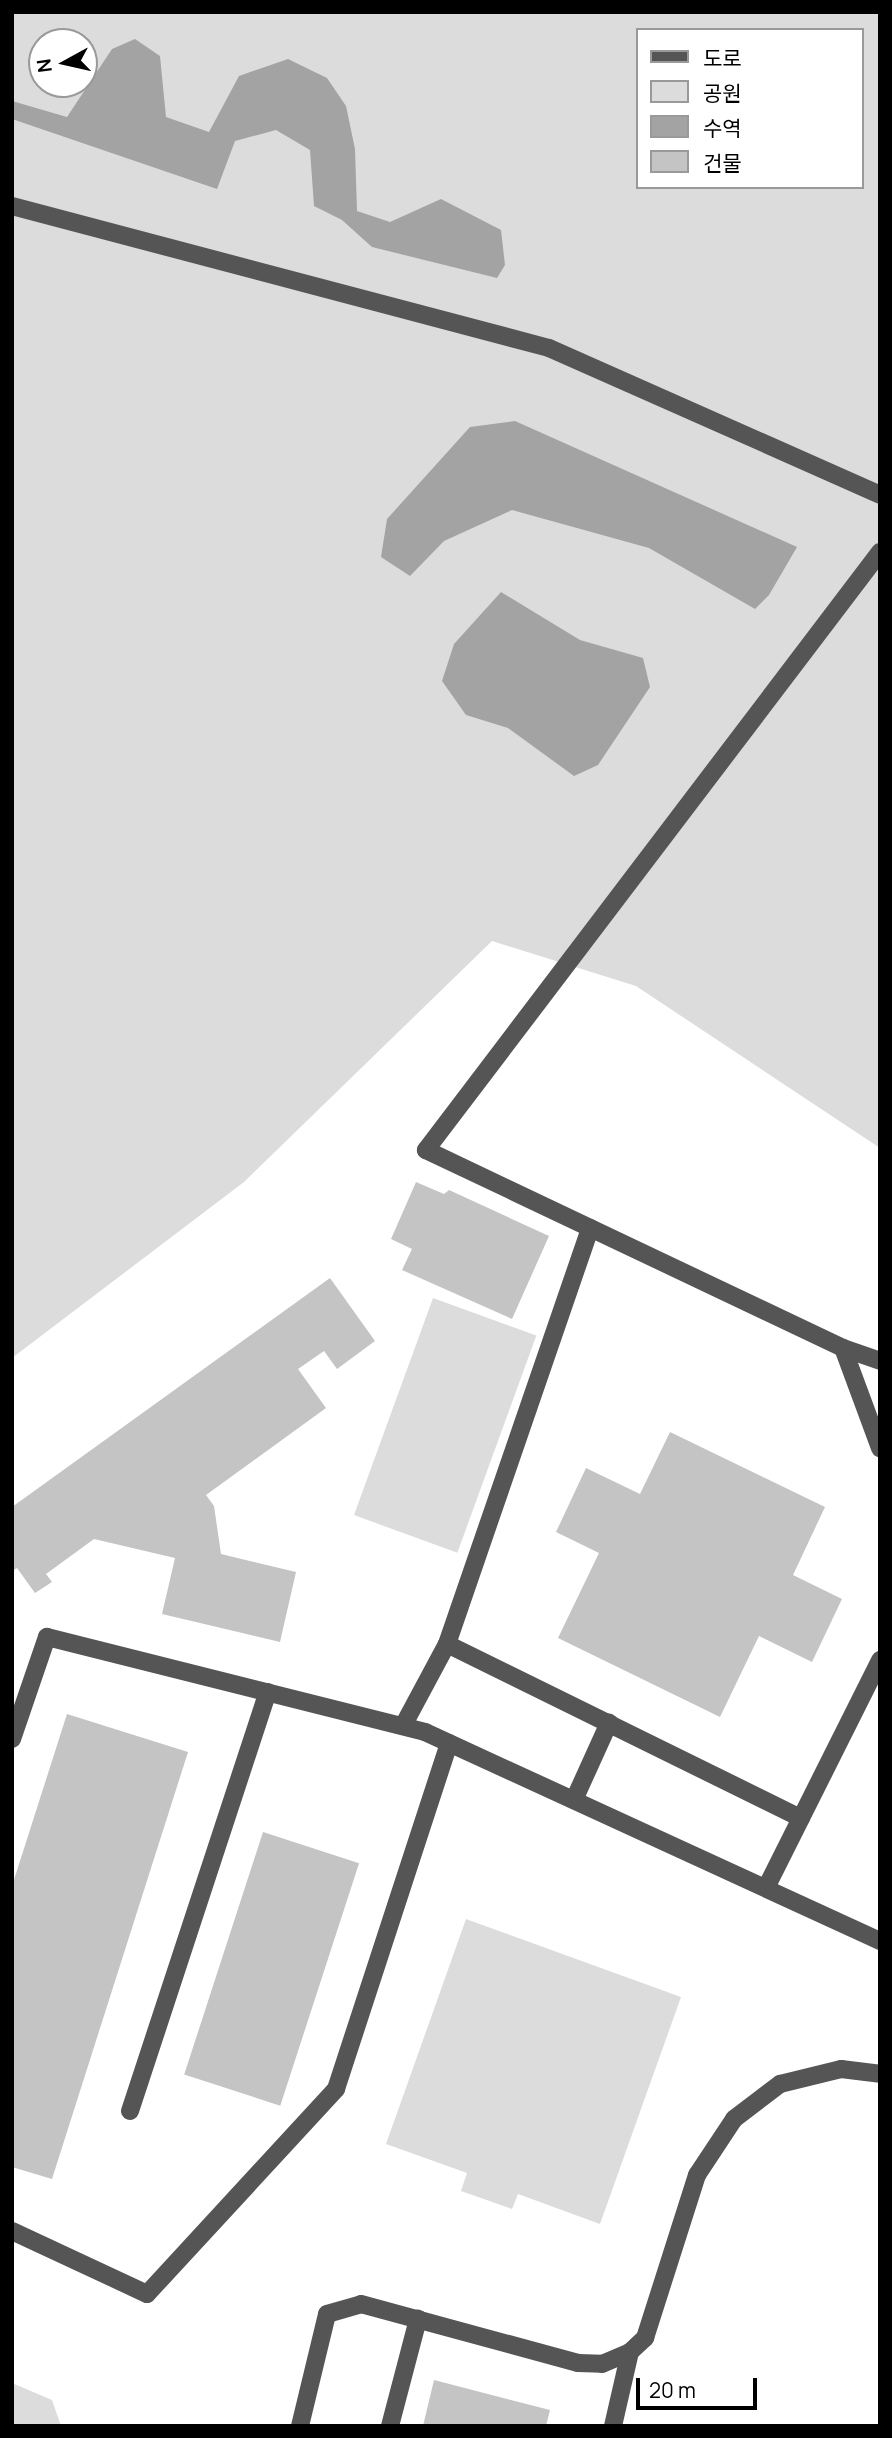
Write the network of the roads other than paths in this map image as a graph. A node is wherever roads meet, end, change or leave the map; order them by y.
1 (12, 206) edge
2 (880, 495) edge
3 (880, 552) edge
4 (590, 1228) junction
5 (843, 1348) junction
6 (880, 1361) edge
7 (880, 1448) edge
8 (447, 1644) junction
9 (880, 1661) edge
10 (268, 1692) junction
11 (609, 1723) junction
12 (403, 1726) junction
13 (12, 1738) edge
14 (449, 1743) junction
15 (575, 1800) junction
16 (801, 1818) junction
17 (766, 1888) junction
18 (880, 1941) edge
19 (880, 2074) edge
20 (130, 2112) dead end
21 (12, 2231) edge
22 (418, 2319) junction
23 (630, 2352) junction
24 (300, 2426) edge
25 (390, 2426) edge
26 (613, 2426) edge

1 - 2 lane
3 - 4 lane
4 - 5 lane
4 - 8 lane
5 - 6 lane
5 - 7 lane
8 - 11 lane
8 - 12 lane
9 - 16 lane
10 - 12 lane
10 - 13 lane
10 - 20 lane
11 - 15 lane
11 - 16 lane
12 - 14 lane
14 - 15 lane
14 - 21 lane
15 - 17 lane
16 - 17 lane
17 - 18 lane
19 - 23 lane
22 - 23 lane
22 - 24 lane
22 - 25 lane
23 - 26 lane

